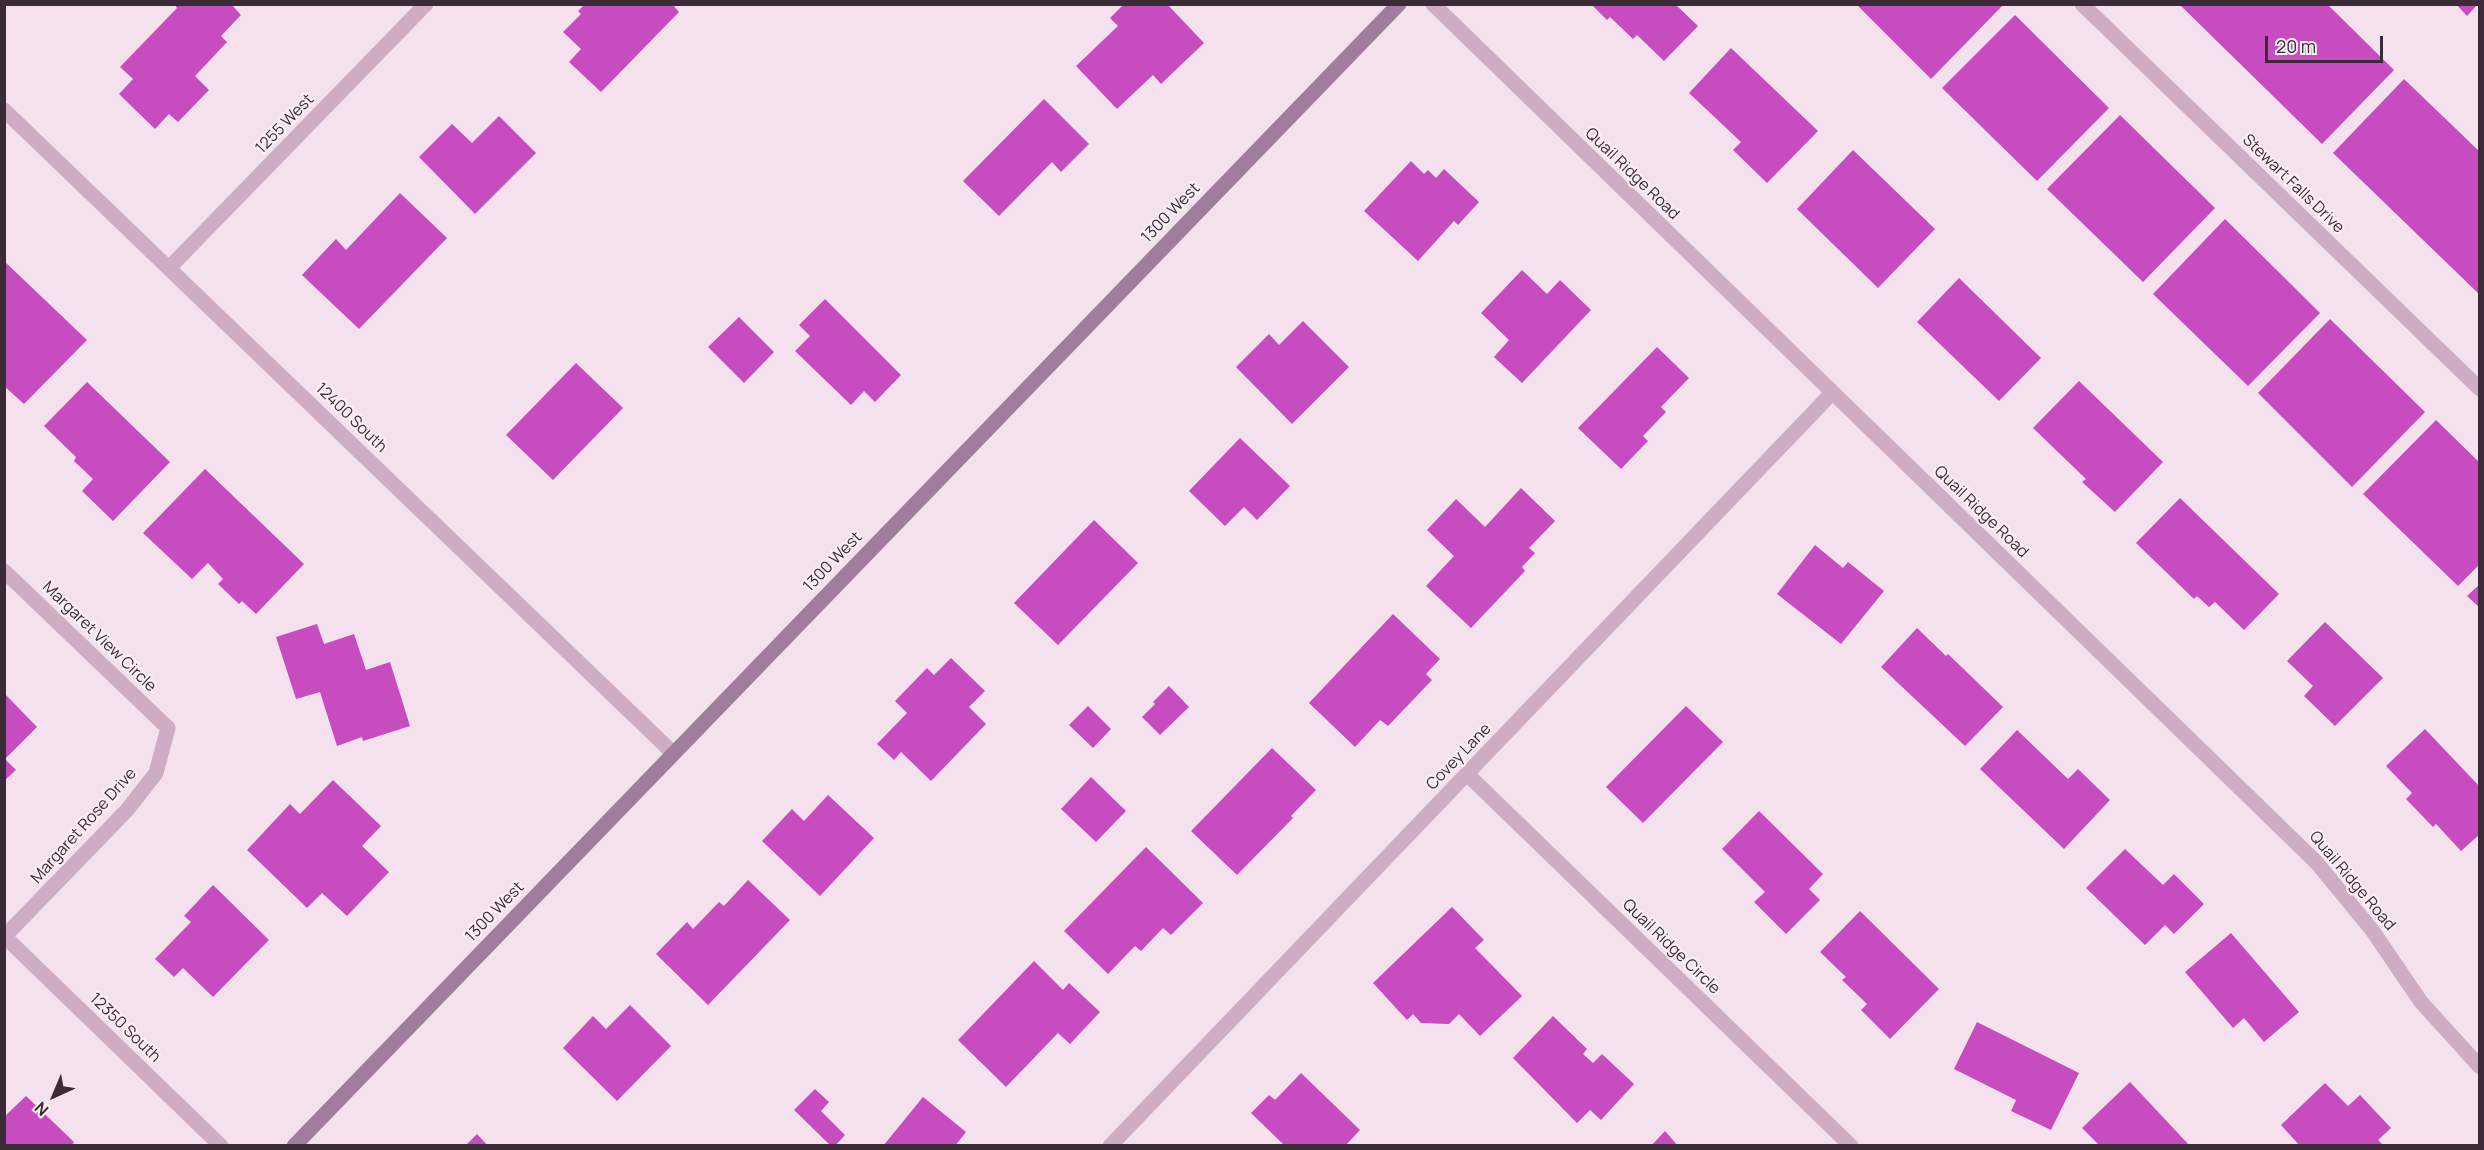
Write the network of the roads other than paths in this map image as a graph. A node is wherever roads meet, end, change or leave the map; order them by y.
1 (426, 4) edge
2 (1399, 4) edge
3 (1433, 4) edge
4 (2082, 4) edge
5 (4, 110) edge
6 (169, 268) junction
7 (2480, 388) edge
8 (1832, 393) junction
9 (4, 571) edge
10 (168, 728) joint
11 (674, 753) junction
12 (1467, 774) junction
13 (5, 937) edge
14 (2480, 1067) edge
15 (1113, 1145) edge
16 (221, 1146) edge
17 (294, 1146) edge
18 (1851, 1146) edge

1 - 6 street, 1255 West
2 - 11 street, 1300 West
3 - 8 street, Quail Ridge Road
4 - 7 street, Stewart Falls Drive
5 - 6 street, 12400 South
6 - 11 street, 12400 South
8 - 12 street, Covey Lane
8 - 14 street, Quail Ridge Road
9 - 10 street, Margaret View Circle
10 - 13 street, Margaret Rose Drive
11 - 17 street, 1300 West
12 - 15 street, Covey Lane
12 - 18 street, Quail Ridge Circle
13 - 16 street, 12350 South

